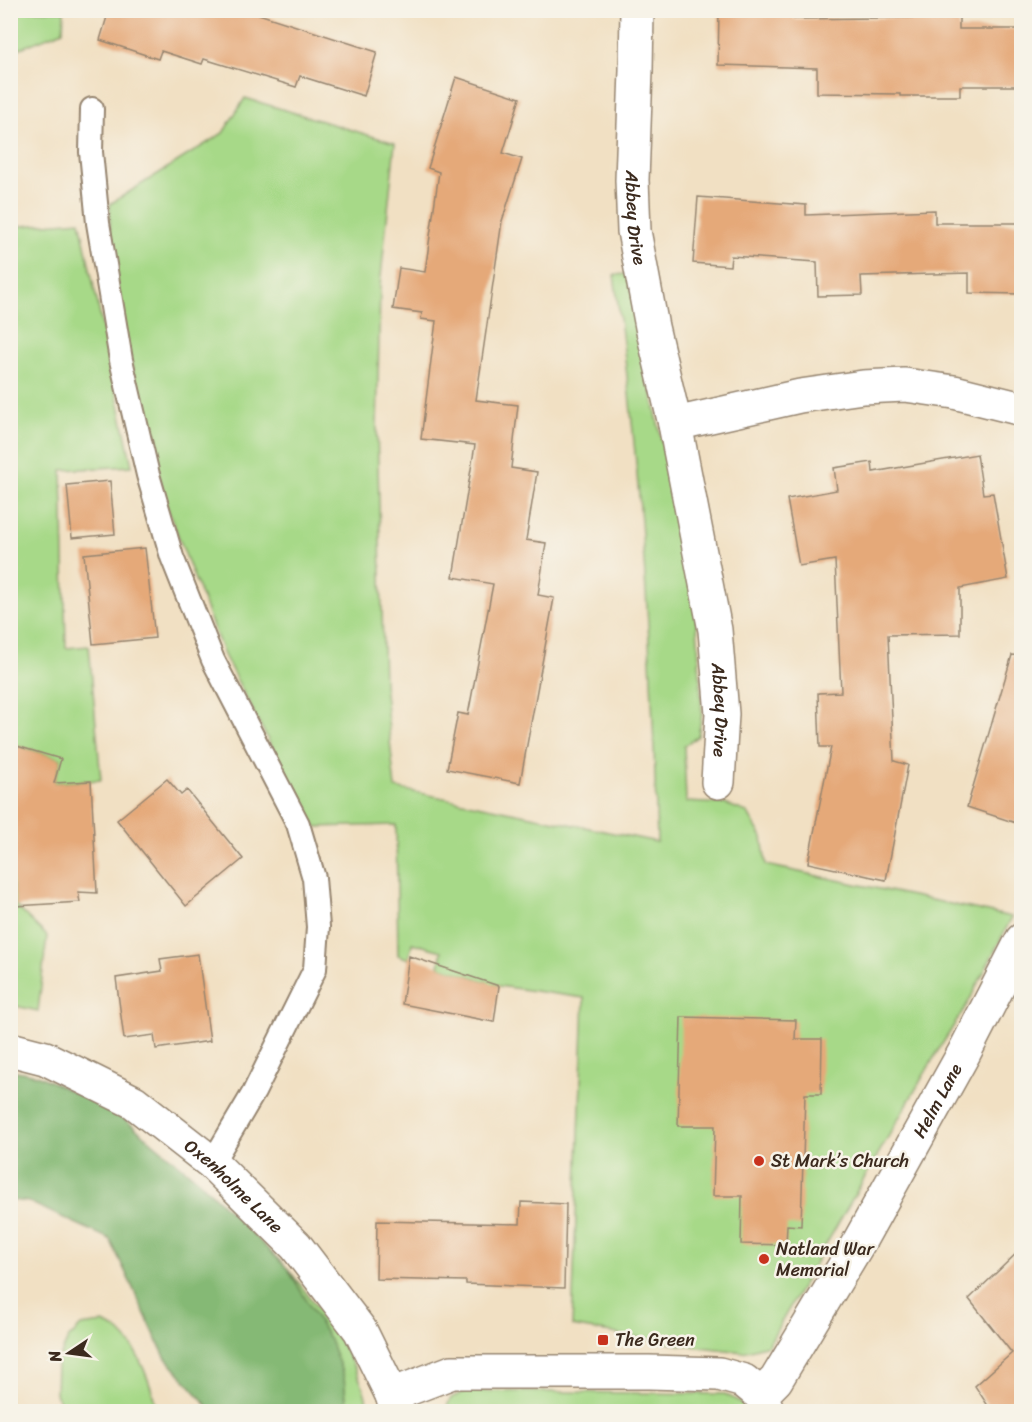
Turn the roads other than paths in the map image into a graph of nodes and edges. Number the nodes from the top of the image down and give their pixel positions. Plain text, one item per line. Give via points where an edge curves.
1 (637, 10) edge
2 (92, 109) dead end
3 (1022, 409) edge
4 (675, 424) junction
5 (718, 782) dead end
6 (1022, 940) edge
7 (10, 1049) edge
8 (212, 1163) junction
9 (394, 1403) edge
10 (764, 1403) edge

1 - 4 street, Abbey Drive via 634,231
2 - 8 lane via 98,223 121,360 148,475 172,557 213,660 298,824 314,878 318,927 315,969 254,1092
3 - 4 street via 905,385 800,396
4 - 5 street, Abbey Drive via 715,630 722,714
6 - 10 street, Helm Lane via 859,1242
7 - 8 street, Oxenholme Lane via 45,1058 134,1102
8 - 9 street, Oxenholme Lane via 296,1246 360,1330
9 - 10 street, Oxenholme Lane via 452,1372 649,1372 719,1374 744,1381

